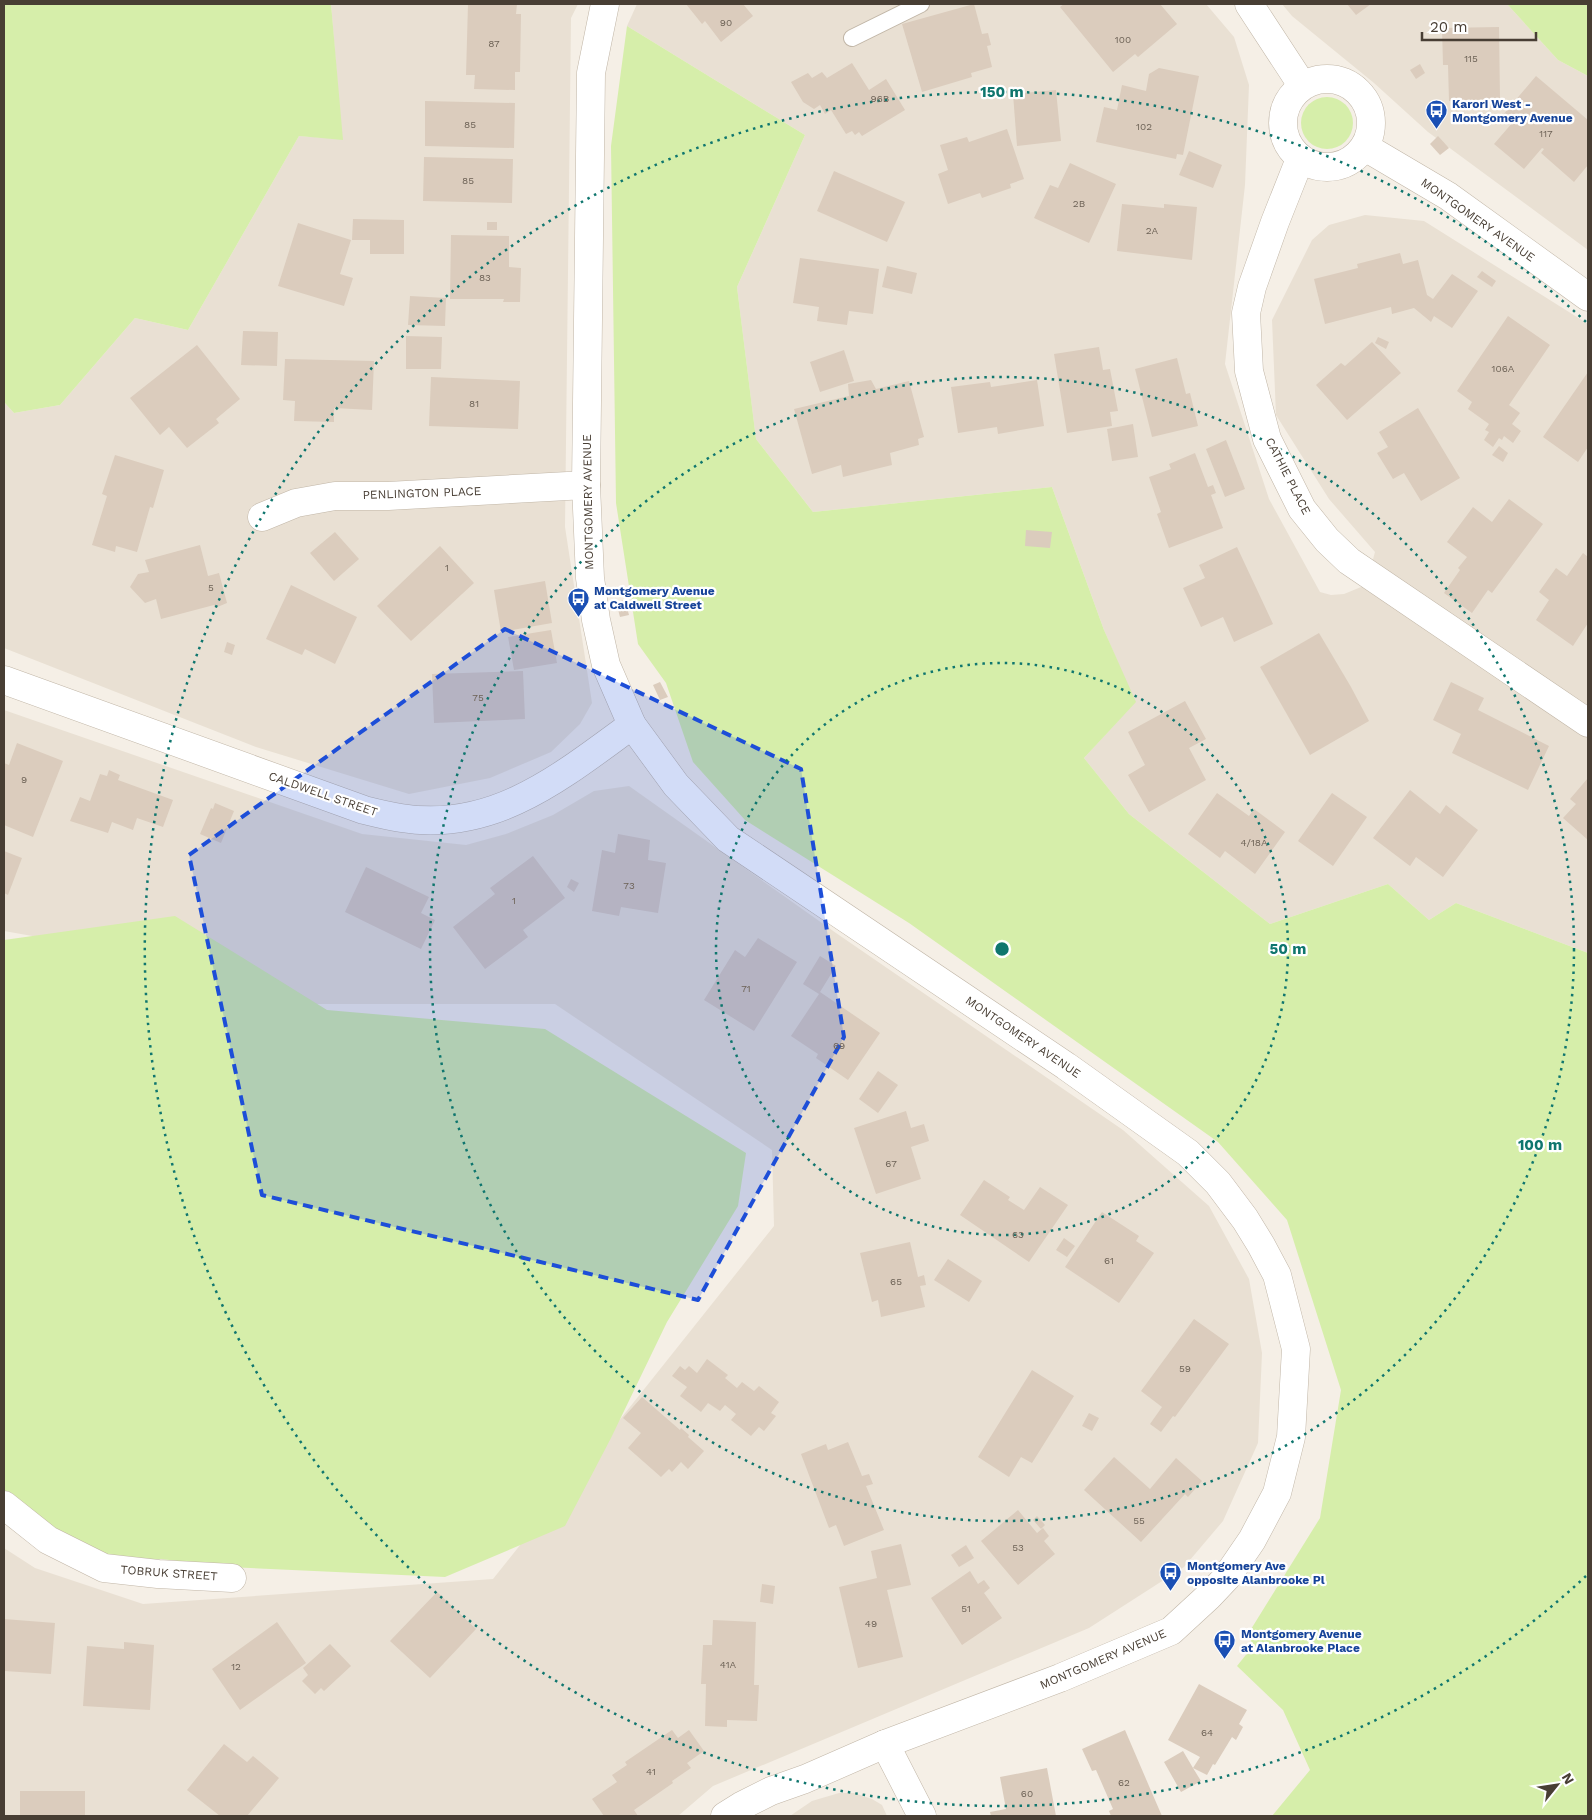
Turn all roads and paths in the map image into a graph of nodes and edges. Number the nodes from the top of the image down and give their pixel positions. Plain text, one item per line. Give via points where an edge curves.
1 (605, 4) edge
2 (921, 4) edge
3 (1249, 4) edge
4 (852, 38) dead end
5 (1302, 85) junction
6 (1365, 147) junction
7 (1300, 158) junction
8 (1588, 297) edge
9 (586, 485) junction
10 (262, 517) dead end
11 (4, 680) edge
12 (1588, 723) edge
13 (632, 725) junction
14 (4, 1505) edge
15 (232, 1578) dead end
16 (885, 1744) junction
17 (725, 1816) edge
18 (922, 1816) edge

1 - 9 street, MONTGOMERY AVENUE via 591,73
2 - 4 lane
3 - 5 street
5 - 6 street via 1330,78 1358,90 1372,117
5 - 7 street via 1287,104 1283,115 1286,139
6 - 7 street via 1357,156 1335,167 1322,168
6 - 8 street, MONTGOMERY AVENUE via 1448,196
7 - 12 street, CATHIE PLACE via 1258,268 1246,313 1249,372 1267,439 1302,509 1326,540 1349,560
9 - 10 street, PENLINGTON PLACE via 335,496 296,503
9 - 13 street, MONTGOMERY AVENUE via 590,578 596,620 606,665
11 - 13 street, CALDWELL STREET via 364,810 402,818 441,820 488,813 519,801 564,774
13 - 16 street, MONTGOMERY AVENUE via 676,785 728,840 1066,1066 1188,1153 1218,1183 1261,1245 1277,1275 1296,1349 1291,1437 1277,1493 1252,1540 1226,1578 1209,1596 1171,1631 1060,1678
14 - 15 street, TOBRUK STREET via 48,1540 104,1568
16 - 17 street, MONTGOMERY AVENUE via 771,1791
16 - 18 street

